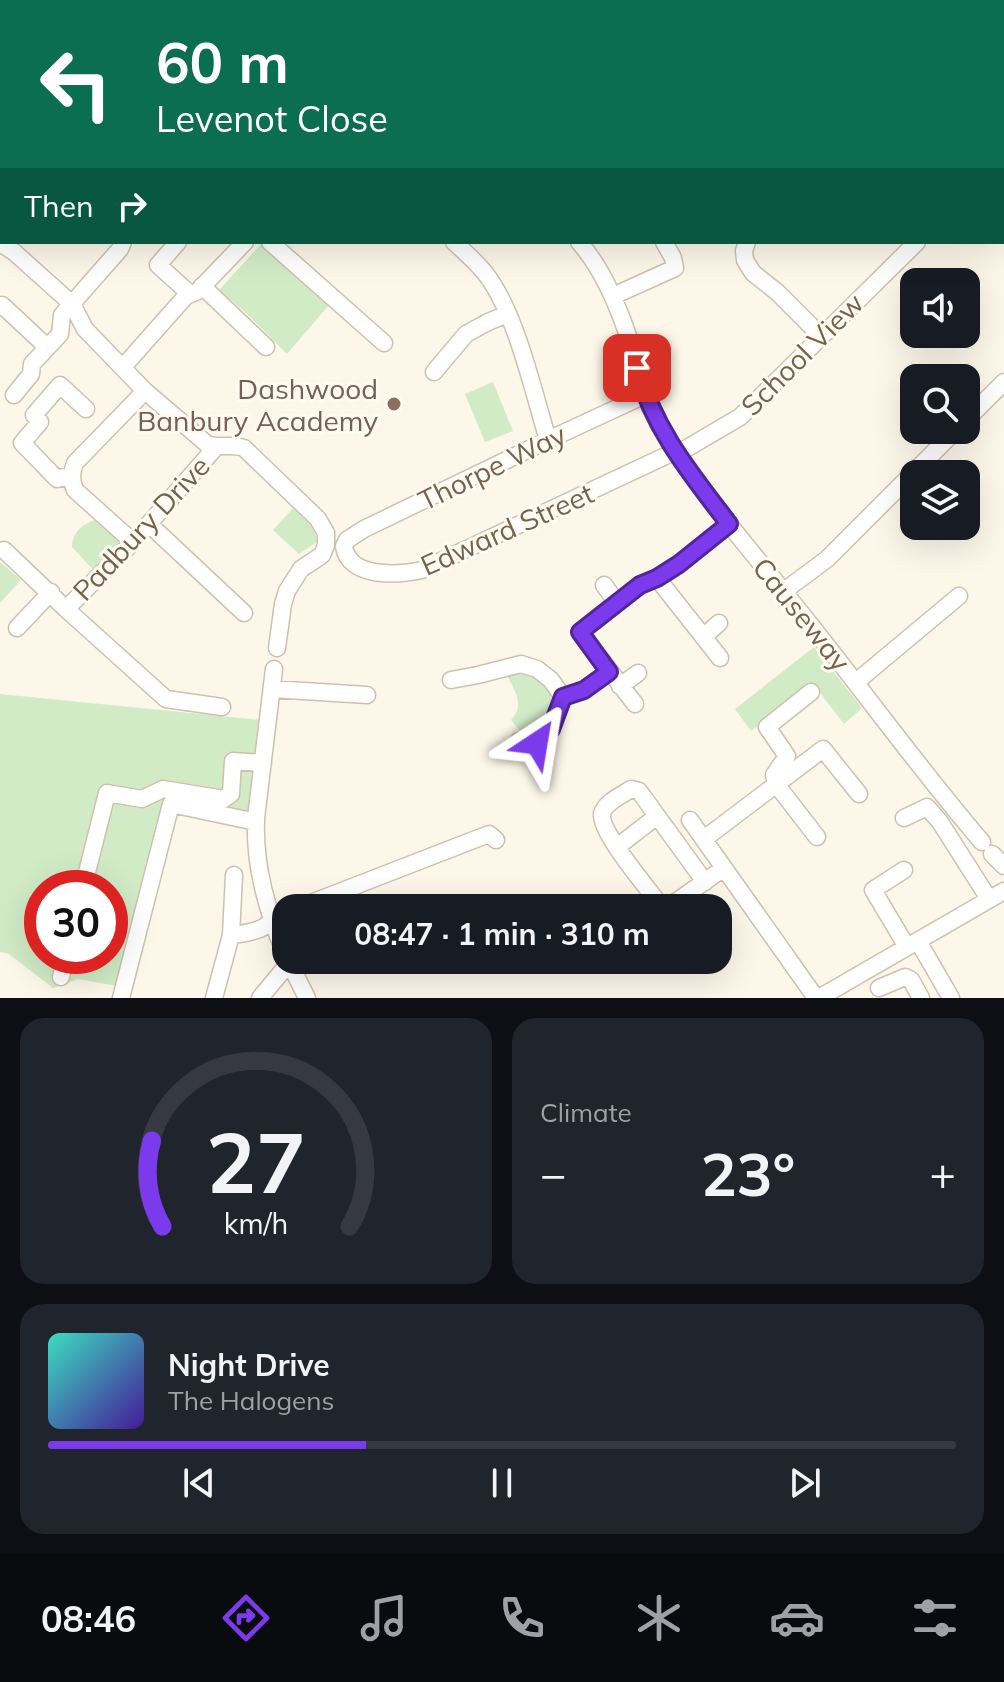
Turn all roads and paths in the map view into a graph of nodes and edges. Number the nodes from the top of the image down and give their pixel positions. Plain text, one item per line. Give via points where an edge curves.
1 (5, 244) edge
2 (122, 244) edge
3 (176, 244) edge
4 (243, 244) edge
5 (272, 244) edge
6 (456, 244) edge
7 (580, 244) edge
8 (665, 244) edge
9 (746, 244) edge
10 (915, 244) edge
11 (196, 290) junction
12 (613, 296) junction
13 (72, 304) junction
14 (0, 307) edge
15 (508, 314) junction
16 (821, 336) junction
17 (384, 343) dead end
18 (47, 347) junction
19 (266, 347) dead end
20 (123, 367) junction
21 (434, 372) dead end
22 (1004, 382) edge
23 (145, 391) junction
24 (14, 395) dead end
25 (645, 395) junction
26 (980, 406) edge
27 (86, 409) dead end
28 (548, 440) junction
29 (942, 444) edge
30 (215, 448) junction
31 (676, 452) junction
32 (72, 475) junction
33 (149, 524) junction
34 (729, 524) junction
35 (133, 542) junction
36 (344, 546) joint
37 (4, 550) dead end
38 (657, 578) junction
39 (604, 585) dead end
40 (784, 591) junction
41 (51, 592) junction
42 (959, 596) dead end
43 (617, 603) junction
44 (66, 609) junction
45 (244, 613) dead end
46 (719, 623) dead end
47 (17, 628) dead end
48 (703, 637) junction
49 (277, 648) dead end
50 (720, 658) dead end
51 (274, 669) dead end
52 (609, 672) junction
53 (638, 673) dead end
54 (451, 680) dead end
55 (856, 682) junction
56 (620, 686) junction
57 (272, 689) junction
58 (811, 692) dead end
59 (367, 695) dead end
60 (563, 697) junction
61 (635, 704) dead end
62 (222, 707) dead end
63 (519, 741) dead end
64 (263, 763) junction
65 (776, 784) junction
66 (859, 794) dead end
67 (657, 816) junction
68 (904, 818) dead end
69 (690, 820) dead end
70 (256, 822) junction
71 (817, 837) dead end
72 (704, 839) junction
73 (496, 840) dead end
74 (617, 847) junction
75 (993, 854) edge
76 (724, 868) junction
77 (88, 870) edge
78 (904, 870) dead end
79 (234, 875) dead end
80 (705, 882) junction
81 (334, 894) edge
82 (652, 894) edge
83 (687, 894) edge
84 (997, 895) edge
85 (272, 900) edge
86 (272, 921) edge
87 (231, 935) junction
88 (912, 944) junction
89 (868, 970) junction
90 (62, 974) edge
91 (278, 974) edge
92 (295, 974) edge
93 (61, 977) dead end
94 (873, 993) edge
95 (826, 996) edge
96 (121, 998) edge
97 (214, 998) edge
98 (260, 998) edge
99 (306, 998) edge
100 (921, 998) edge
101 (950, 998) edge

1 - 13 street
2 - 13 street
3 - 11 street via 158,265
4 - 11 street
5 - 17 street
6 - 15 street via 486,274
7 - 12 street, Causeway
8 - 12 street via 675,268
9 - 16 street via 745,260 753,273
10 - 16 street, School View
11 - 19 street
11 - 20 street
12 - 25 street, Causeway
13 - 18 street via 62,315 60,334
13 - 20 street via 85,329
14 - 18 street
15 - 21 street via 466,334
15 - 28 street
16 - 31 street, School View via 740,417
18 - 24 street
20 - 23 street
22 - 26 street
23 - 30 street
23 - 32 street via 75,463
25 - 28 street, Thorpe Way
25 - 31 street, Causeway
27 - 32 street via 60,385 34,415 40,422 22,443 57,479
28 - 36 street, Thorpe Way via 364,529
29 - 40 street via 827,559
30 - 33 street, Padbury Drive
30 - 49 street via 244,448 305,505 326,533 322,555 301,569 287,591
31 - 34 street, Causeway
31 - 36 street, Edward Street via 422,570 394,575 369,570 351,562
32 - 35 street via 75,490
33 - 35 street, Padbury Drive
33 - 45 street
34 - 38 street
34 - 40 street, Causeway
35 - 44 street, Padbury Drive
37 - 41 street
38 - 43 street
38 - 48 street
39 - 43 street
40 - 55 street, Causeway
41 - 44 street
41 - 47 street
42 - 55 street
43 - 52 street via 580,632
44 - 62 street, Padbury Drive via 166,699
46 - 48 street
48 - 50 street
51 - 57 street
52 - 56 street
52 - 60 street
53 - 56 street
54 - 60 street via 521,664 551,680
55 - 75 street, Causeway
56 - 61 street
57 - 59 street
57 - 64 street
58 - 65 street via 767,727 787,756 774,775
60 - 63 street via 551,729 537,743
64 - 70 street
64 - 77 street via 233,761 231,794 224,799 163,789 142,799 107,793
65 - 66 street via 823,749
65 - 71 street
65 - 72 street
67 - 74 street
67 - 74 street via 635,789 612,802 602,814
67 - 80 street
68 - 84 street via 927,807
69 - 72 street
70 - 85 street via 257,865
70 - 96 street via 171,804
72 - 76 street
73 - 81 street via 489,834
74 - 82 street
76 - 80 street
76 - 95 street
78 - 88 street via 873,890
79 - 87 street
80 - 83 street
84 - 88 street
86 - 87 street
87 - 97 street
88 - 89 street
88 - 101 street
89 - 94 street
89 - 95 street
90 - 93 street
91 - 98 street
92 - 99 street
94 - 100 street via 905,977

